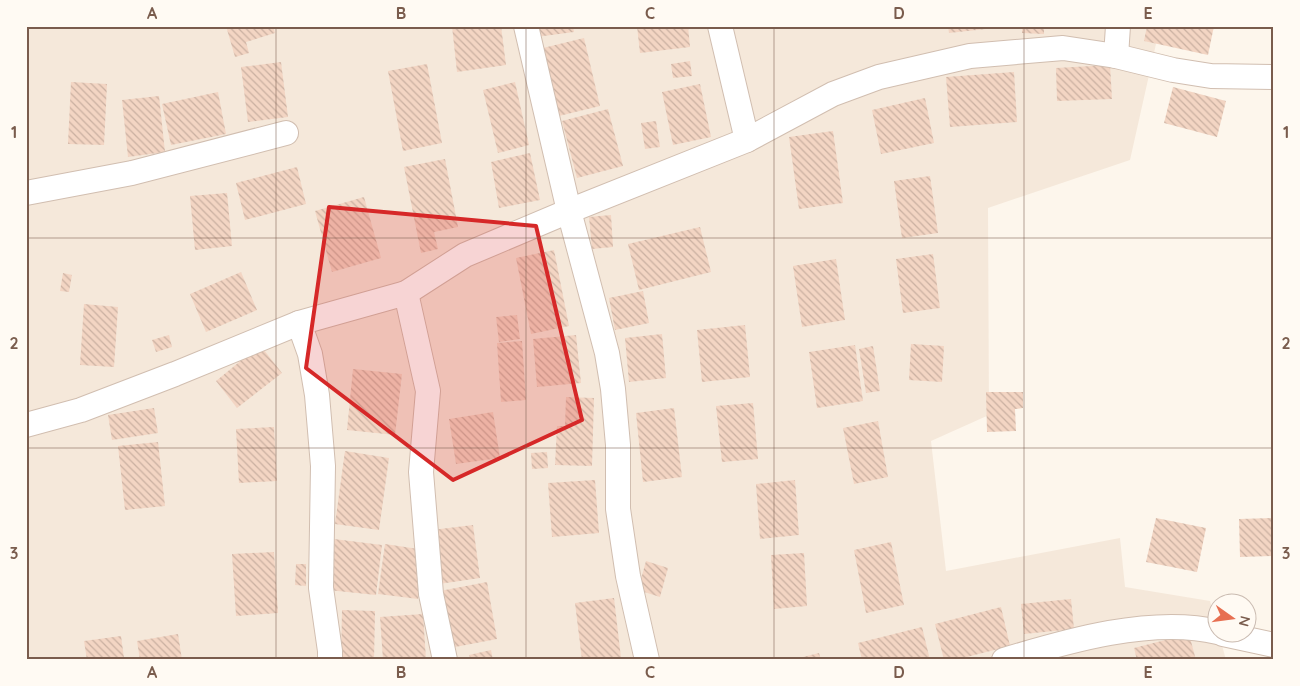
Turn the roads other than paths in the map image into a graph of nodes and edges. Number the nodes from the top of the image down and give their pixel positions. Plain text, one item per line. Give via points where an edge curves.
1 (526, 26) edge
2 (720, 26) edge
3 (1118, 26) edge
4 (1116, 56) junction
5 (1274, 77) edge
6 (286, 133) dead end
7 (747, 140) junction
8 (26, 193) edge
9 (568, 211) junction
10 (406, 293) junction
11 (299, 323) junction
12 (26, 425) edge
13 (1208, 631) edge
14 (1258, 642) edge
15 (1274, 645) edge
16 (330, 660) edge
17 (445, 660) edge
18 (647, 660) edge
19 (1004, 660) edge

1 - 9 street
2 - 7 street
3 - 4 street
4 - 5 street via 1211,76
4 - 7 street via 1063,48 970,56 927,65 878,77 833,94
6 - 8 street via 132,173
7 - 9 street
9 - 10 street via 465,255
9 - 18 street via 607,353 618,444 620,518 628,576
10 - 11 street
10 - 17 street via 428,391 421,472 431,594
11 - 12 street via 81,410
11 - 16 street via 310,354 317,395 323,466 321,588
13 - 19 street via 1145,627 1056,644
14 - 15 street

